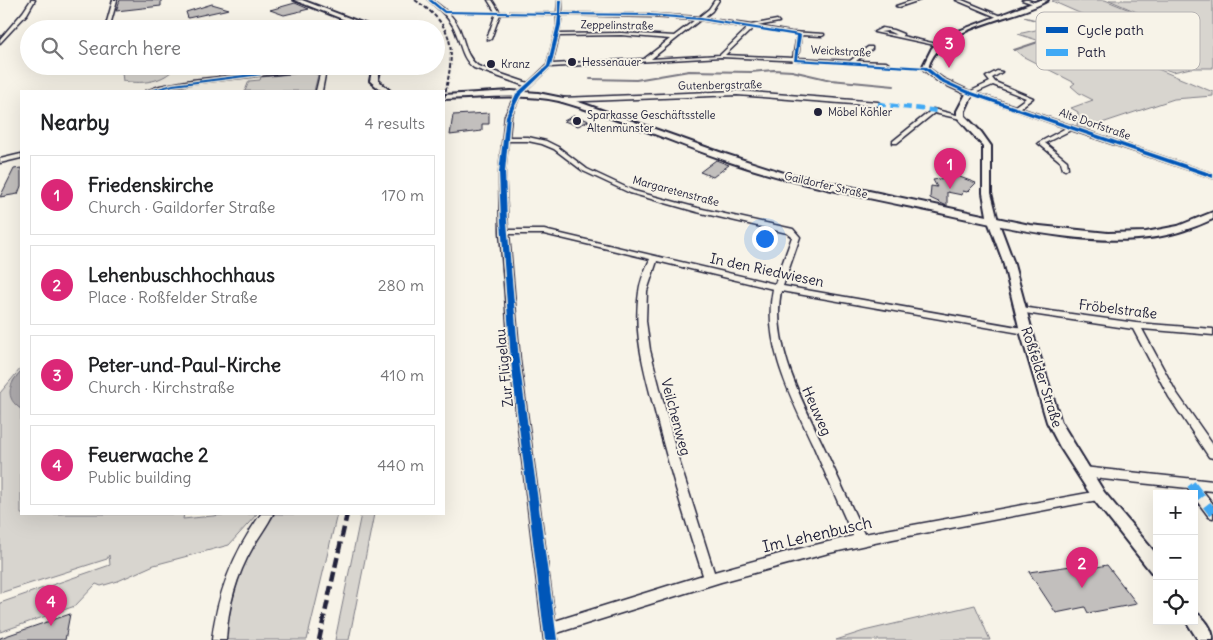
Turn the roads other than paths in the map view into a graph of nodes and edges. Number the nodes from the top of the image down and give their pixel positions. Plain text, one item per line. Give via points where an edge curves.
1 (33, 0) edge
2 (115, 0) edge
3 (297, 0) edge
4 (430, 0) edge
5 (490, 0) edge
6 (560, 0) edge
7 (717, 0) edge
8 (918, 0) edge
9 (958, 0) edge
10 (1024, 0) edge
11 (1046, 0) edge
12 (1037, 4) junction
13 (898, 6) dead end
14 (498, 12) junction
15 (560, 13) junction
16 (1001, 17) junction
17 (701, 19) junction
18 (109, 20) edge
19 (351, 20) edge
20 (777, 21) dead end
21 (753, 26) junction
22 (557, 35) junction
23 (799, 35) junction
24 (822, 35) dead end
25 (901, 35) dead end
26 (488, 38) dead end
27 (676, 38) junction
28 (0, 42) edge
29 (939, 45) junction
30 (870, 48) dead end
31 (721, 56) junction
32 (646, 60) junction
33 (795, 60) junction
34 (852, 62) junction
35 (886, 64) dead end
36 (549, 66) junction
37 (999, 72) dead end
38 (250, 75) edge
39 (322, 75) edge
40 (374, 75) edge
41 (993, 84) junction
42 (528, 85) junction
43 (153, 90) edge
44 (319, 90) edge
45 (385, 90) edge
46 (970, 93) junction
47 (518, 94) junction
48 (445, 97) edge
49 (562, 100) junction
50 (878, 104) dead end
51 (1016, 108) junction
52 (961, 117) junction
53 (1070, 128) junction
54 (505, 139) junction
55 (895, 142) dead end
56 (20, 156) edge
57 (0, 162) edge
58 (1065, 168) dead end
59 (1213, 176) edge
60 (1213, 215) edge
61 (993, 221) junction
62 (504, 232) junction
63 (654, 259) junction
64 (778, 287) junction
65 (1021, 310) junction
66 (1136, 326) junction
67 (1026, 331) junction
68 (1213, 332) edge
69 (1213, 454) edge
70 (1083, 472) junction
71 (1191, 484) junction
72 (1213, 486) edge
73 (1099, 496) junction
74 (1213, 513) edge
75 (266, 515) edge
76 (861, 540) junction
77 (1153, 562) edge
78 (710, 579) junction
79 (1198, 625) edge
80 (550, 635) edge
81 (218, 640) edge
82 (1208, 640) edge

1 - 28 street
2 - 18 street
3 - 19 main road
4 - 42 street via 457,28 470,64
5 - 14 street
6 - 15 street
7 - 17 street
8 - 13 street
9 - 16 street
10 - 12 street
11 - 12 street
12 - 16 street
14 - 15 street
14 - 26 street
15 - 17 street
15 - 22 street
16 - 29 street via 967,28
17 - 21 street
17 - 27 street
20 - 21 street
21 - 23 street
21 - 31 street
22 - 27 street, Zeppelinstraße via 621,34
22 - 36 street
23 - 24 street
23 - 33 street
25 - 29 street
27 - 32 street
29 - 46 street via 925,68 948,85
30 - 34 street, Weickstraße
31 - 32 street, Weickstraße
31 - 33 street, Weickstraße
32 - 36 street, Weickstraße
33 - 34 street, Weickstraße
34 - 35 street, Weickstraße
36 - 42 street
37 - 41 street via 990,76
38 - 43 street
39 - 44 street
40 - 45 main road via 374,81
41 - 46 street
41 - 51 street via 1030,98
42 - 47 street
46 - 51 street, Alte Dorfstraße
46 - 52 street
47 - 48 main road, Gaildorfer Straße
47 - 49 main road, Gaildorfer Straße
47 - 54 street, Zur Flügelau via 508,116
49 - 50 street, Gutenbergstraße via 737,93
49 - 61 main road, Gaildorfer Straße via 779,174
51 - 53 street, Alte Dorfstraße
52 - 55 street via 933,111
52 - 61 street, Roßfelder Straße via 987,146 988,193
53 - 58 street via 1041,143 1064,160
53 - 59 street, Alte Dorfstraße
54 - 62 street, Zur Flügelau via 502,172
54 - 64 street, Margaretenstraße via 550,144 584,170 632,192 793,233 796,237
56 - 57 street
60 - 61 main road, Gaildorfer Straße via 1181,228 1116,236 1053,231
61 - 65 street, Roßfelder Straße
62 - 63 street, In den Riedwiesen via 544,232
62 - 80 street, Zur Flügelau via 515,361
63 - 64 street, In den Riedwiesen
63 - 78 street, Veilchenweg via 643,291 646,354 668,442
64 - 67 street, In den Riedwiesen
64 - 76 street, Heuweg via 776,326 783,364
65 - 66 street, Fröbelstraße
65 - 67 street, Roßfelder Straße
66 - 68 street, Fröbelstraße
66 - 69 street via 1172,394
67 - 70 street, Roßfelder Straße via 1054,422
70 - 71 street
70 - 73 street, Roßfelder Straße
71 - 72 street
71 - 74 street
73 - 76 street, Im Lehenbusch
73 - 77 street, Roßfelder Straße
75 - 81 street via 242,552 231,577
76 - 78 street, Im Lehenbusch
78 - 80 street, Im Lehenbusch
79 - 82 street

